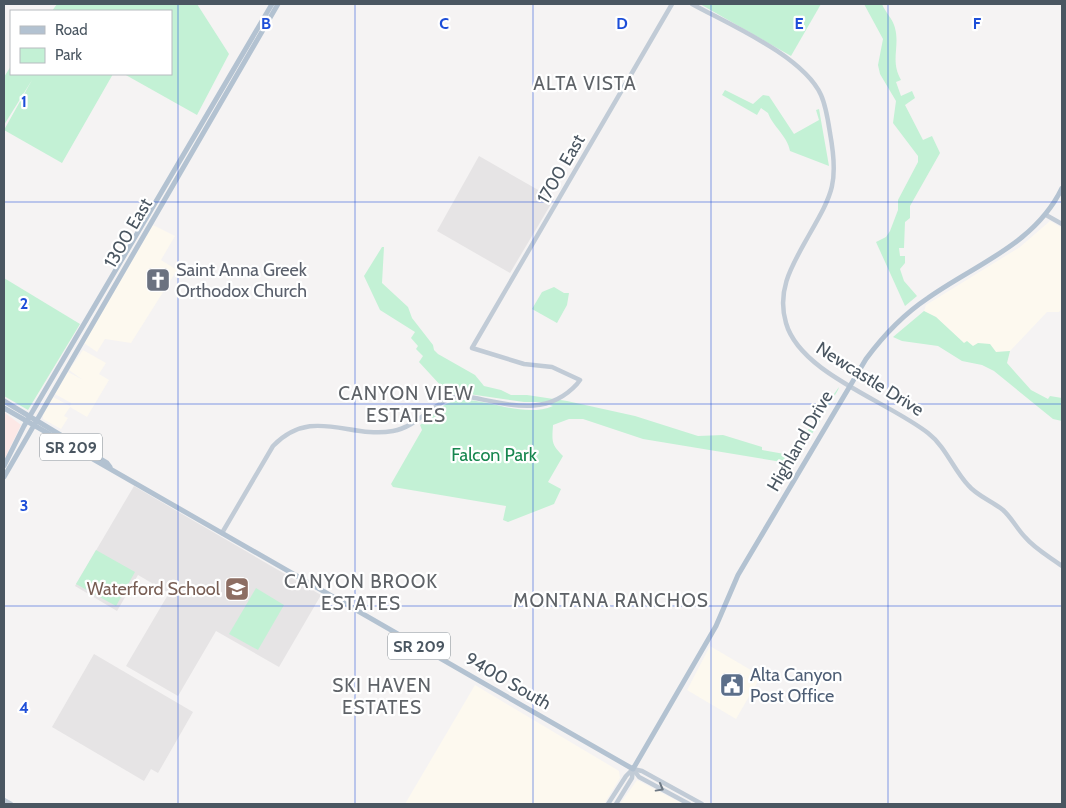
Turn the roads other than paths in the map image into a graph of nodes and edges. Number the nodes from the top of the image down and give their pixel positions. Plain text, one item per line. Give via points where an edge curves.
1 (272, 4) edge
2 (278, 4) edge
3 (672, 4) edge
4 (692, 4) edge
5 (1062, 188) edge
6 (1046, 214) junction
7 (1062, 224) edge
8 (849, 385) junction
9 (4, 400) edge
10 (4, 408) edge
11 (33, 418) junction
12 (30, 423) junction
13 (4, 466) edge
14 (110, 467) junction
15 (4, 477) edge
16 (222, 533) junction
17 (1062, 566) edge
18 (633, 770) junction
19 (4, 800) edge
20 (11, 804) edge
21 (608, 804) edge
22 (616, 804) edge
23 (689, 804) edge
24 (702, 804) edge

1 - 11 main road, 1300 East
2 - 11 main road, 1300 East
3 - 16 street, 1700 East via 472,348 524,364 552,367 580,380 562,397 541,406 456,396 442,402 417,422 394,431 371,432 325,425 299,429 283,437 269,452
4 - 8 street, Newcastle Drive via 795,62 821,95 836,170 830,199 787,278 783,309 788,328 800,349 817,365
5 - 6 main road, Highland Drive
6 - 7 street
6 - 8 main road, Highland Drive via 1015,244 912,310 874,348
8 - 17 street, Newcastle Drive via 930,434 950,456 968,485 1004,511 1029,541
8 - 18 main road, Highland Drive via 738,575 713,631
9 - 11 main road, 9400 South / SR 209
10 - 12 main road, 9400 South / SR 209
11 - 12 main road, 1300 East
11 - 14 main road, 9400 South / SR 209
12 - 13 main road, 1300 East
12 - 14 main road, 9400 South / SR 209
12 - 15 main road, 1300 East
14 - 16 main road, 9400 South / SR 209
16 - 18 main road, 9400 South / SR 209
18 - 21 street, Highland Drive
18 - 22 street, Highland Drive via 632,778
18 -> 23 street, 9400 South / SR 209 via 639,777
18 - 24 street, 9400 South / SR 209 via 642,771
19 - 20 street

